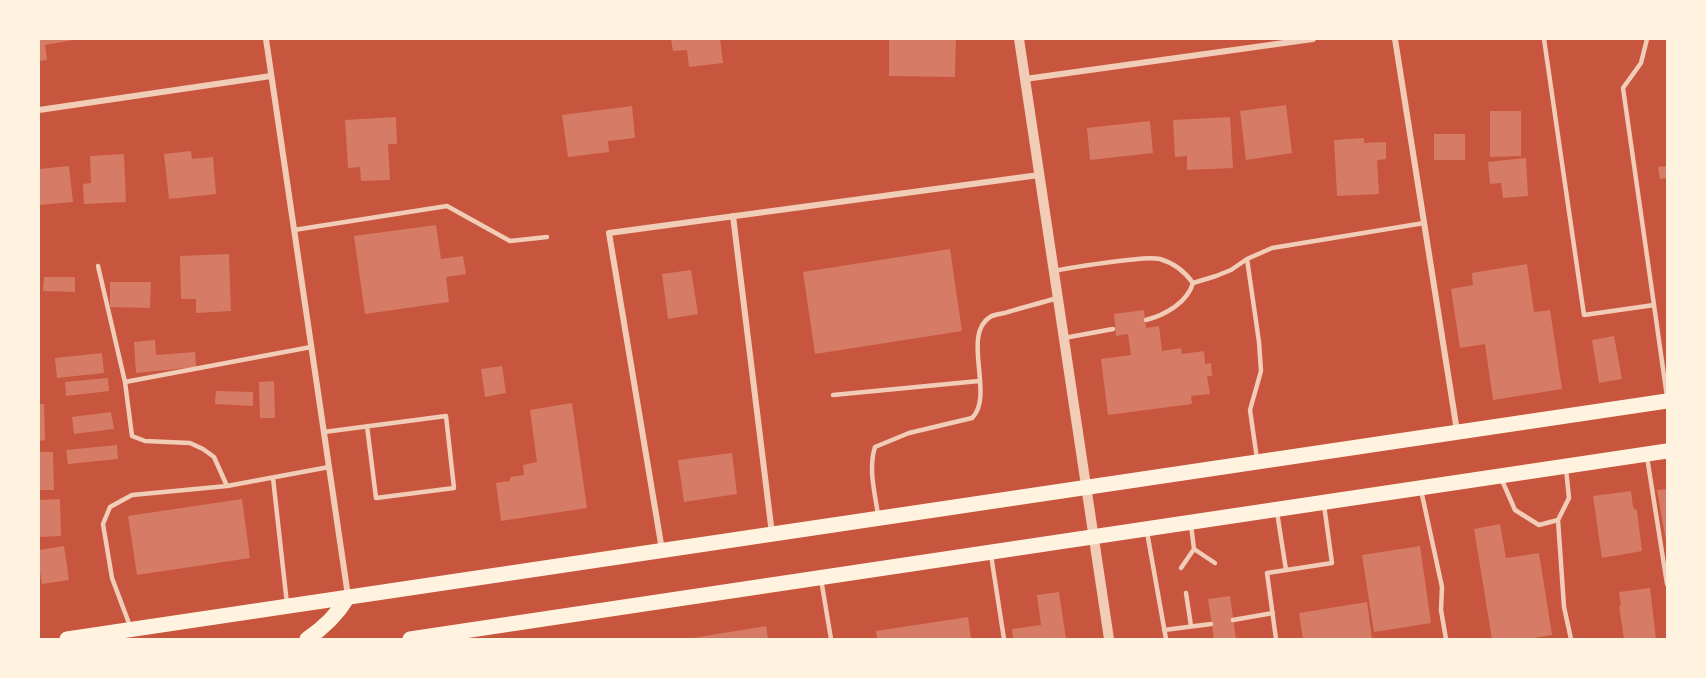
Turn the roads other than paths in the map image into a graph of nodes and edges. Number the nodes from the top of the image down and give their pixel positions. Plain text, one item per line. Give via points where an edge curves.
1 (266, 39) edge
2 (1019, 39) edge
3 (1313, 39) edge
4 (1395, 39) edge
5 (1544, 39) edge
6 (1647, 39) edge
7 (271, 76) junction
8 (1025, 80) junction
9 (39, 110) edge
10 (1039, 175) junction
11 (733, 216) junction
12 (1424, 223) junction
13 (294, 230) junction
14 (547, 237) dead end
15 (1247, 259) junction
16 (98, 266) dead end
17 (1054, 271) junction
18 (1193, 284) junction
19 (1057, 298) junction
20 (1654, 305) junction
21 (1146, 320) dead end
22 (1113, 329) dead end
23 (1064, 338) junction
24 (311, 346) junction
25 (980, 381) junction
26 (125, 382) junction
27 (833, 395) dead end
28 (1667, 399) edge
29 (368, 426) junction
30 (324, 432) junction
31 (1457, 432) junction
32 (1667, 451) edge
33 (1646, 454) junction
34 (1257, 462) junction
35 (1566, 466) junction
36 (329, 467) junction
37 (1500, 476) junction
38 (273, 478) junction
39 (227, 486) junction
40 (1085, 488) junction
41 (1420, 488) junction
42 (1324, 502) junction
43 (1276, 509) junction
44 (879, 518) junction
45 (1558, 520) junction
46 (1191, 523) junction
47 (1147, 529) junction
48 (772, 534) junction
49 (1093, 537) junction
50 (1194, 549) junction
51 (662, 550) junction
52 (991, 552) junction
53 (1215, 563) dead end
54 (1182, 568) dead end
55 (1286, 570) junction
56 (821, 578) junction
57 (1667, 584) edge
58 (1186, 593) dead end
59 (348, 597) junction
60 (288, 606) junction
61 (1273, 613) junction
62 (1233, 620) dead end
63 (1211, 624) dead end
64 (1191, 626) junction
65 (131, 628) junction
66 (1164, 630) junction
67 (486, 633) edge
68 (67, 639) edge
69 (308, 639) edge
70 (410, 639) edge
71 (831, 639) edge
72 (1004, 639) edge
73 (1109, 639) edge
74 (1166, 639) edge
75 (1276, 639) edge
76 (1446, 639) edge
77 (1570, 639) edge

1 - 7 street
2 - 8 street
3 - 8 street
4 - 12 street
5 - 20 lane via 1584,315
6 - 20 lane via 1641,63 1623,88
7 - 9 street
7 - 13 street
8 - 10 street
10 - 11 street
10 - 17 street
11 - 48 street
11 - 51 street via 609,233
12 - 15 lane via 1272,248
12 - 31 street
13 - 14 lane via 447,207 510,241
13 - 24 street
15 - 18 lane via 1231,270
15 - 34 lane via 1261,372 1250,410
16 - 26 lane
17 - 18 lane via 1157,258 1180,269
17 - 19 street
18 - 21 lane via 1183,300
19 - 23 street
19 - 25 lane via 990,317 980,329
20 - 28 lane
22 - 23 lane
23 - 40 street
24 - 26 lane
24 - 30 street
25 - 27 lane
25 - 44 lane via 978,413 972,418 909,433 875,447 872,473
26 - 39 lane via 132,436 145,441 190,443 203,449 214,457
28 - 31 main road
29 - 29 lane via 446,416 454,488 376,498
29 - 30 lane
30 - 36 street
31 - 34 main road
32 - 33 main road
33 - 35 main road
33 - 57 lane
34 - 40 main road
35 - 37 main road
35 - 45 lane via 1569,498
36 - 38 lane
36 - 59 street
37 - 41 main road
37 - 45 lane via 1515,510 1539,525
38 - 39 lane
38 - 60 lane
39 - 65 lane via 132,495 110,507 103,524 112,578
40 - 44 main road
40 - 49 street
41 - 42 main road
41 - 76 lane via 1442,587
42 - 43 main road
42 - 55 lane via 1332,563
43 - 46 main road
43 - 55 lane
44 - 48 main road
45 - 77 lane
46 - 47 main road
46 - 50 lane
47 - 49 main road
47 - 66 lane
48 - 51 main road
49 - 52 main road
49 - 73 street
50 - 53 lane
50 - 54 lane
51 - 59 main road
52 - 56 main road
52 - 72 lane
55 - 61 lane via 1267,573
56 - 67 main road
56 - 71 lane
58 - 64 lane
59 - 60 main road
59 - 69 main road via 340,611
60 - 65 main road
61 - 62 lane
61 - 75 lane
63 - 64 lane
64 - 66 lane
65 - 68 main road
66 - 74 lane
67 - 70 main road

